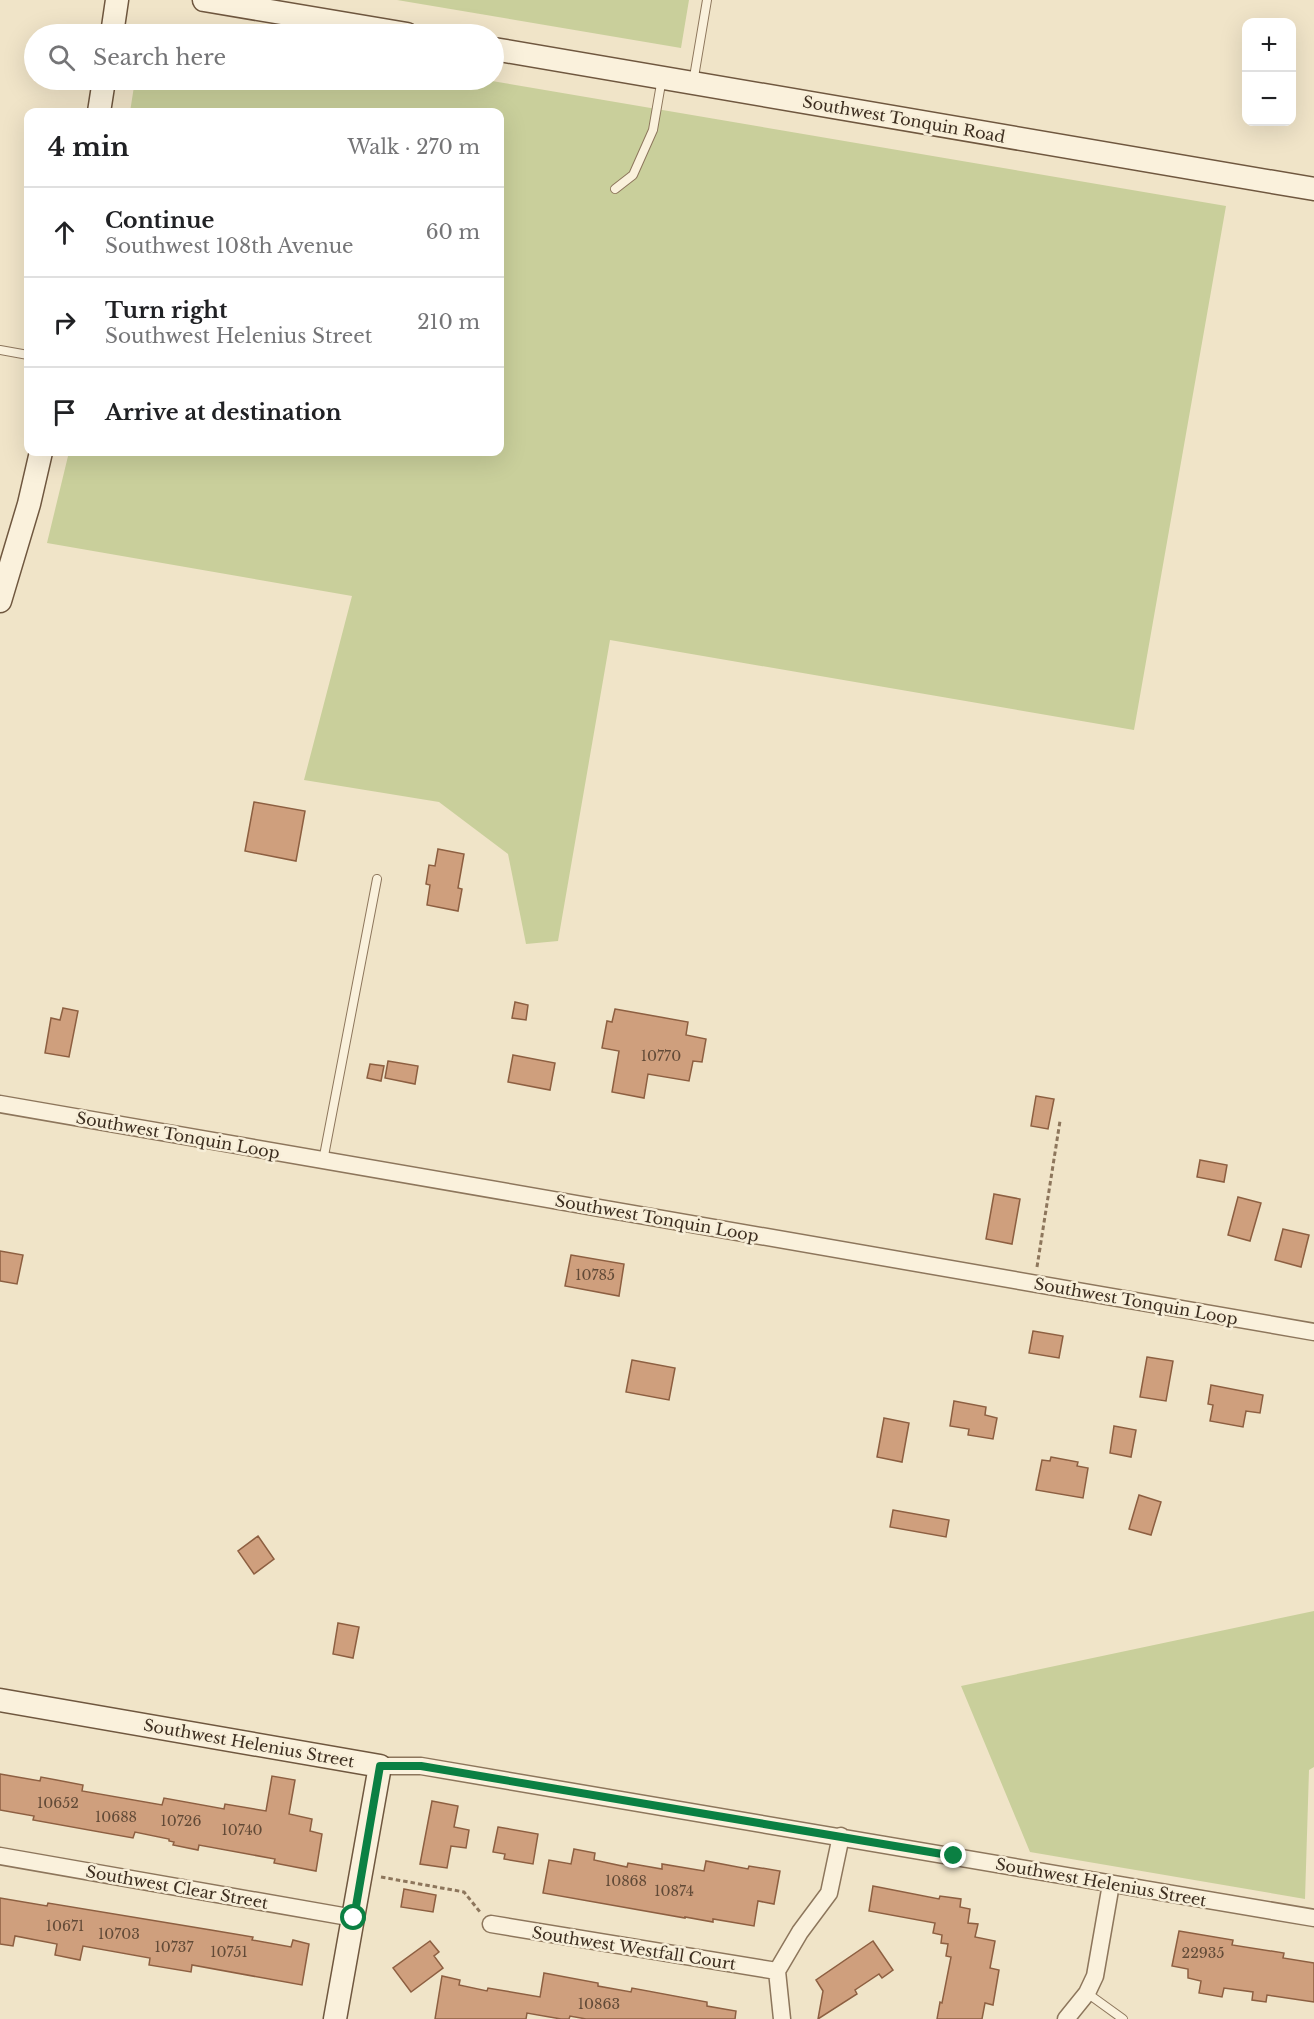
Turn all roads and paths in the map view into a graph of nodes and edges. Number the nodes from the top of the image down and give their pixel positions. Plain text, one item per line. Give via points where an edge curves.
1 (117, 0) edge
2 (204, 0) edge
3 (706, 0) edge
4 (113, 24) edge
5 (347, 24) edge
6 (504, 51) edge
7 (662, 78) junction
8 (693, 83) junction
9 (102, 90) edge
10 (100, 108) edge
11 (615, 189) dead end
12 (1314, 189) edge
13 (0, 350) edge
14 (24, 354) edge
15 (40, 456) edge
16 (0, 601) edge
17 (377, 879) dead end
18 (0, 1104) edge
19 (1060, 1122) dead end
20 (323, 1161) junction
21 (1034, 1284) junction
22 (1314, 1332) edge
23 (0, 1700) edge
24 (380, 1766) junction
25 (841, 1836) junction
26 (0, 1856) edge
27 (362, 1873) junction
28 (1111, 1884) junction
29 (354, 1918) junction
30 (1314, 1918) edge
31 (491, 1924) joint
32 (777, 1971) junction
33 (1087, 1993) junction
34 (335, 2019) edge
35 (782, 2019) edge
36 (1066, 2019) edge
37 (1123, 2019) edge

1 - 4 street
2 - 5 street
3 - 8 lane
6 - 7 street, Southwest Tonquin Road
7 - 8 street, Southwest Tonquin Road
7 - 11 lane via 653,130 633,175
8 - 12 street, Southwest Tonquin Road
9 - 10 street
13 - 14 lane
15 - 16 street
17 - 20 lane
18 - 20 street, Southwest Tonquin Loop
19 - 21 path
20 - 21 street, Southwest Tonquin Loop
21 - 22 street, Southwest Tonquin Loop
23 - 24 street, Southwest Helenius Street
24 - 25 street, Southwest Helenius Street via 421,1766
24 - 27 street
25 - 28 street, Southwest Helenius Street
25 - 32 street via 829,1893
26 - 29 street, Southwest Clear Street
27 - 29 street
27 - 31 path via 464,1892
28 - 30 street, Southwest Helenius Street
28 - 33 street via 1095,1976
29 - 34 street
31 - 32 street, Southwest Westfall Court
32 - 35 street
33 - 36 street
33 - 37 lane

